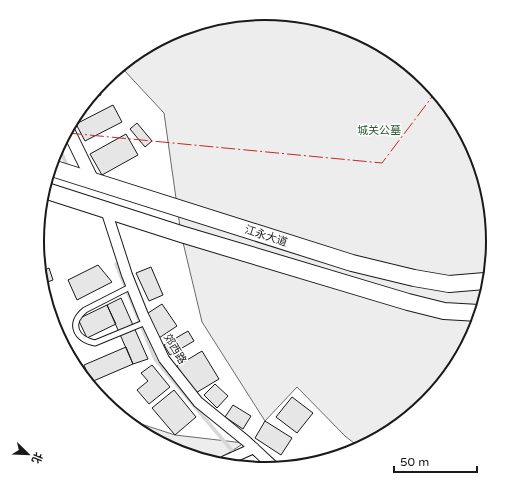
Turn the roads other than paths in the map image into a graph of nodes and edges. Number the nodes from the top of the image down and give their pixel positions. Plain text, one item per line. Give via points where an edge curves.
1 (71, 136) edge
2 (56, 169) edge
3 (93, 181) junction
4 (50, 192) edge
5 (106, 210) junction
6 (482, 281) edge
7 (131, 286) junction
8 (474, 313) edge
9 (146, 322) junction
10 (254, 448) junction
11 (233, 458) edge
12 (269, 462) edge

1 - 3 street
2 - 3 main road, 江永大道
3 - 6 main road, 江永大道 via 352,263 449,284
4 - 5 main road, 江永大道
5 - 7 street, 郊西路
5 - 8 main road, 江永大道 via 408,302 444,311
7 - 9 street, 郊西路
7 - 9 lane via 79,314 76,320 78,336 95,344
9 - 10 street, 郊西路 via 164,358 198,402
10 - 11 street
10 - 12 street, 郊西路

